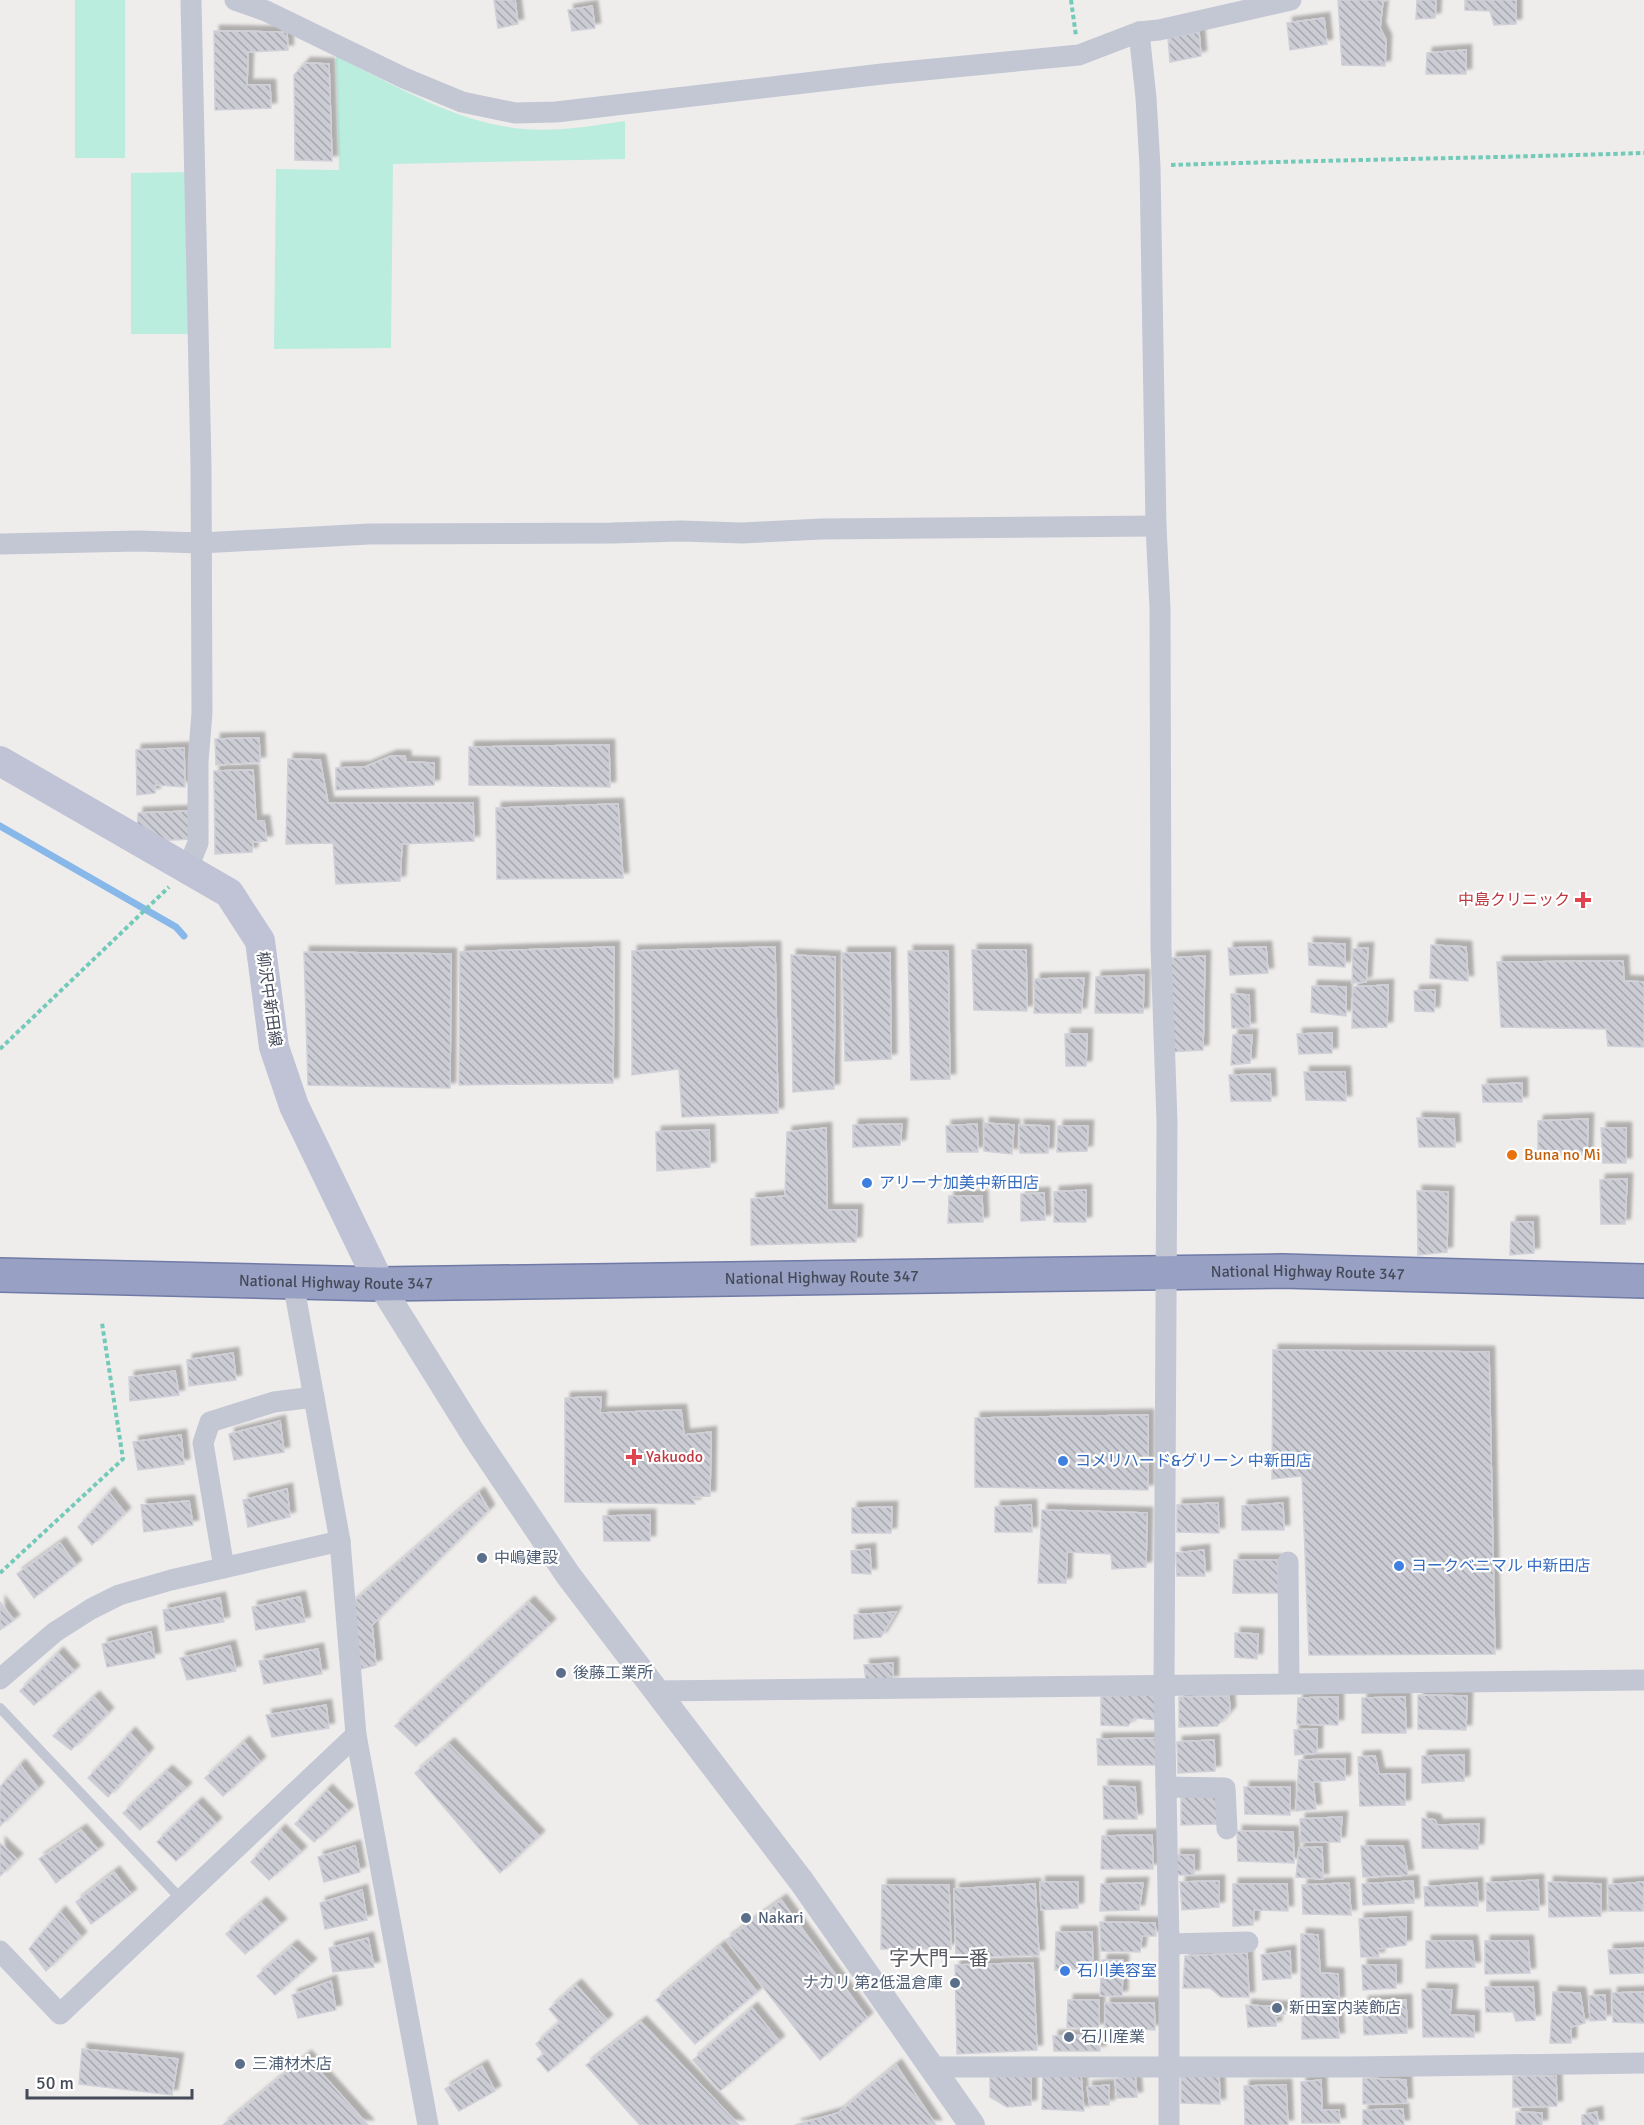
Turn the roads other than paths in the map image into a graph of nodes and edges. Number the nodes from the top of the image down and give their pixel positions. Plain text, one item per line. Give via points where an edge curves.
1 (191, 0) edge
2 (235, 0) edge
3 (1291, 0) edge
4 (1139, 32) junction
5 (1156, 526) junction
6 (201, 543) junction
7 (0, 544) edge
8 (0, 761) edge
9 (187, 870) junction
10 (1166, 1273) junction
11 (0, 1275) edge
12 (1644, 1281) edge
13 (293, 1282) junction
14 (380, 1284) junction
15 (314, 1397) junction
16 (340, 1541) junction
17 (1288, 1562) dead end
18 (224, 1568) junction
19 (0, 1679) edge
20 (1644, 1680) edge
21 (1289, 1682) junction
22 (1164, 1685) junction
23 (656, 1690) junction
24 (0, 1708) edge
25 (356, 1735) junction
26 (1166, 1787) junction
27 (1227, 1828) dead end
28 (182, 1900) junction
29 (1248, 1942) dead end
30 (1169, 1944) junction
31 (0, 1951) edge
32 (1644, 2063) edge
33 (930, 2067) junction
34 (1168, 2068) junction
35 (428, 2125) edge
36 (972, 2125) edge
37 (1169, 2125) edge

1 - 6 street
2 - 4 street via 462,102 515,113 556,112 1079,55
3 - 4 street
4 - 5 street via 1150,166
5 - 6 street via 369,534
5 - 10 street via 1167,1122
6 - 7 street
6 - 9 street via 198,843
8 - 9 main road, 柳沢中新田線
9 - 14 main road, 柳沢中新田線 via 229,893 260,941 274,1047 294,1106
10 - 12 highway, National Highway Route 347 via 1282,1271
10 - 14 highway, National Highway Route 347
10 - 22 street
11 - 13 highway, National Highway Route 347
13 - 14 highway, National Highway Route 347
13 - 15 street
14 - 23 street via 568,1575
15 - 16 street
15 - 18 street via 273,1402 210,1422 202,1443
16 - 18 street
16 - 25 street
17 - 21 street
18 - 19 street via 119,1595 56,1632
20 - 21 street
21 - 22 street
22 - 23 street
22 - 26 street
23 - 33 street via 802,1882
24 - 28 lane
25 - 28 street
25 - 35 street
26 - 27 street via 1225,1788
26 - 30 street
28 - 31 street via 60,2014
29 - 30 street
30 - 34 street
32 - 34 street
33 - 34 street
33 - 36 street
34 - 37 street

